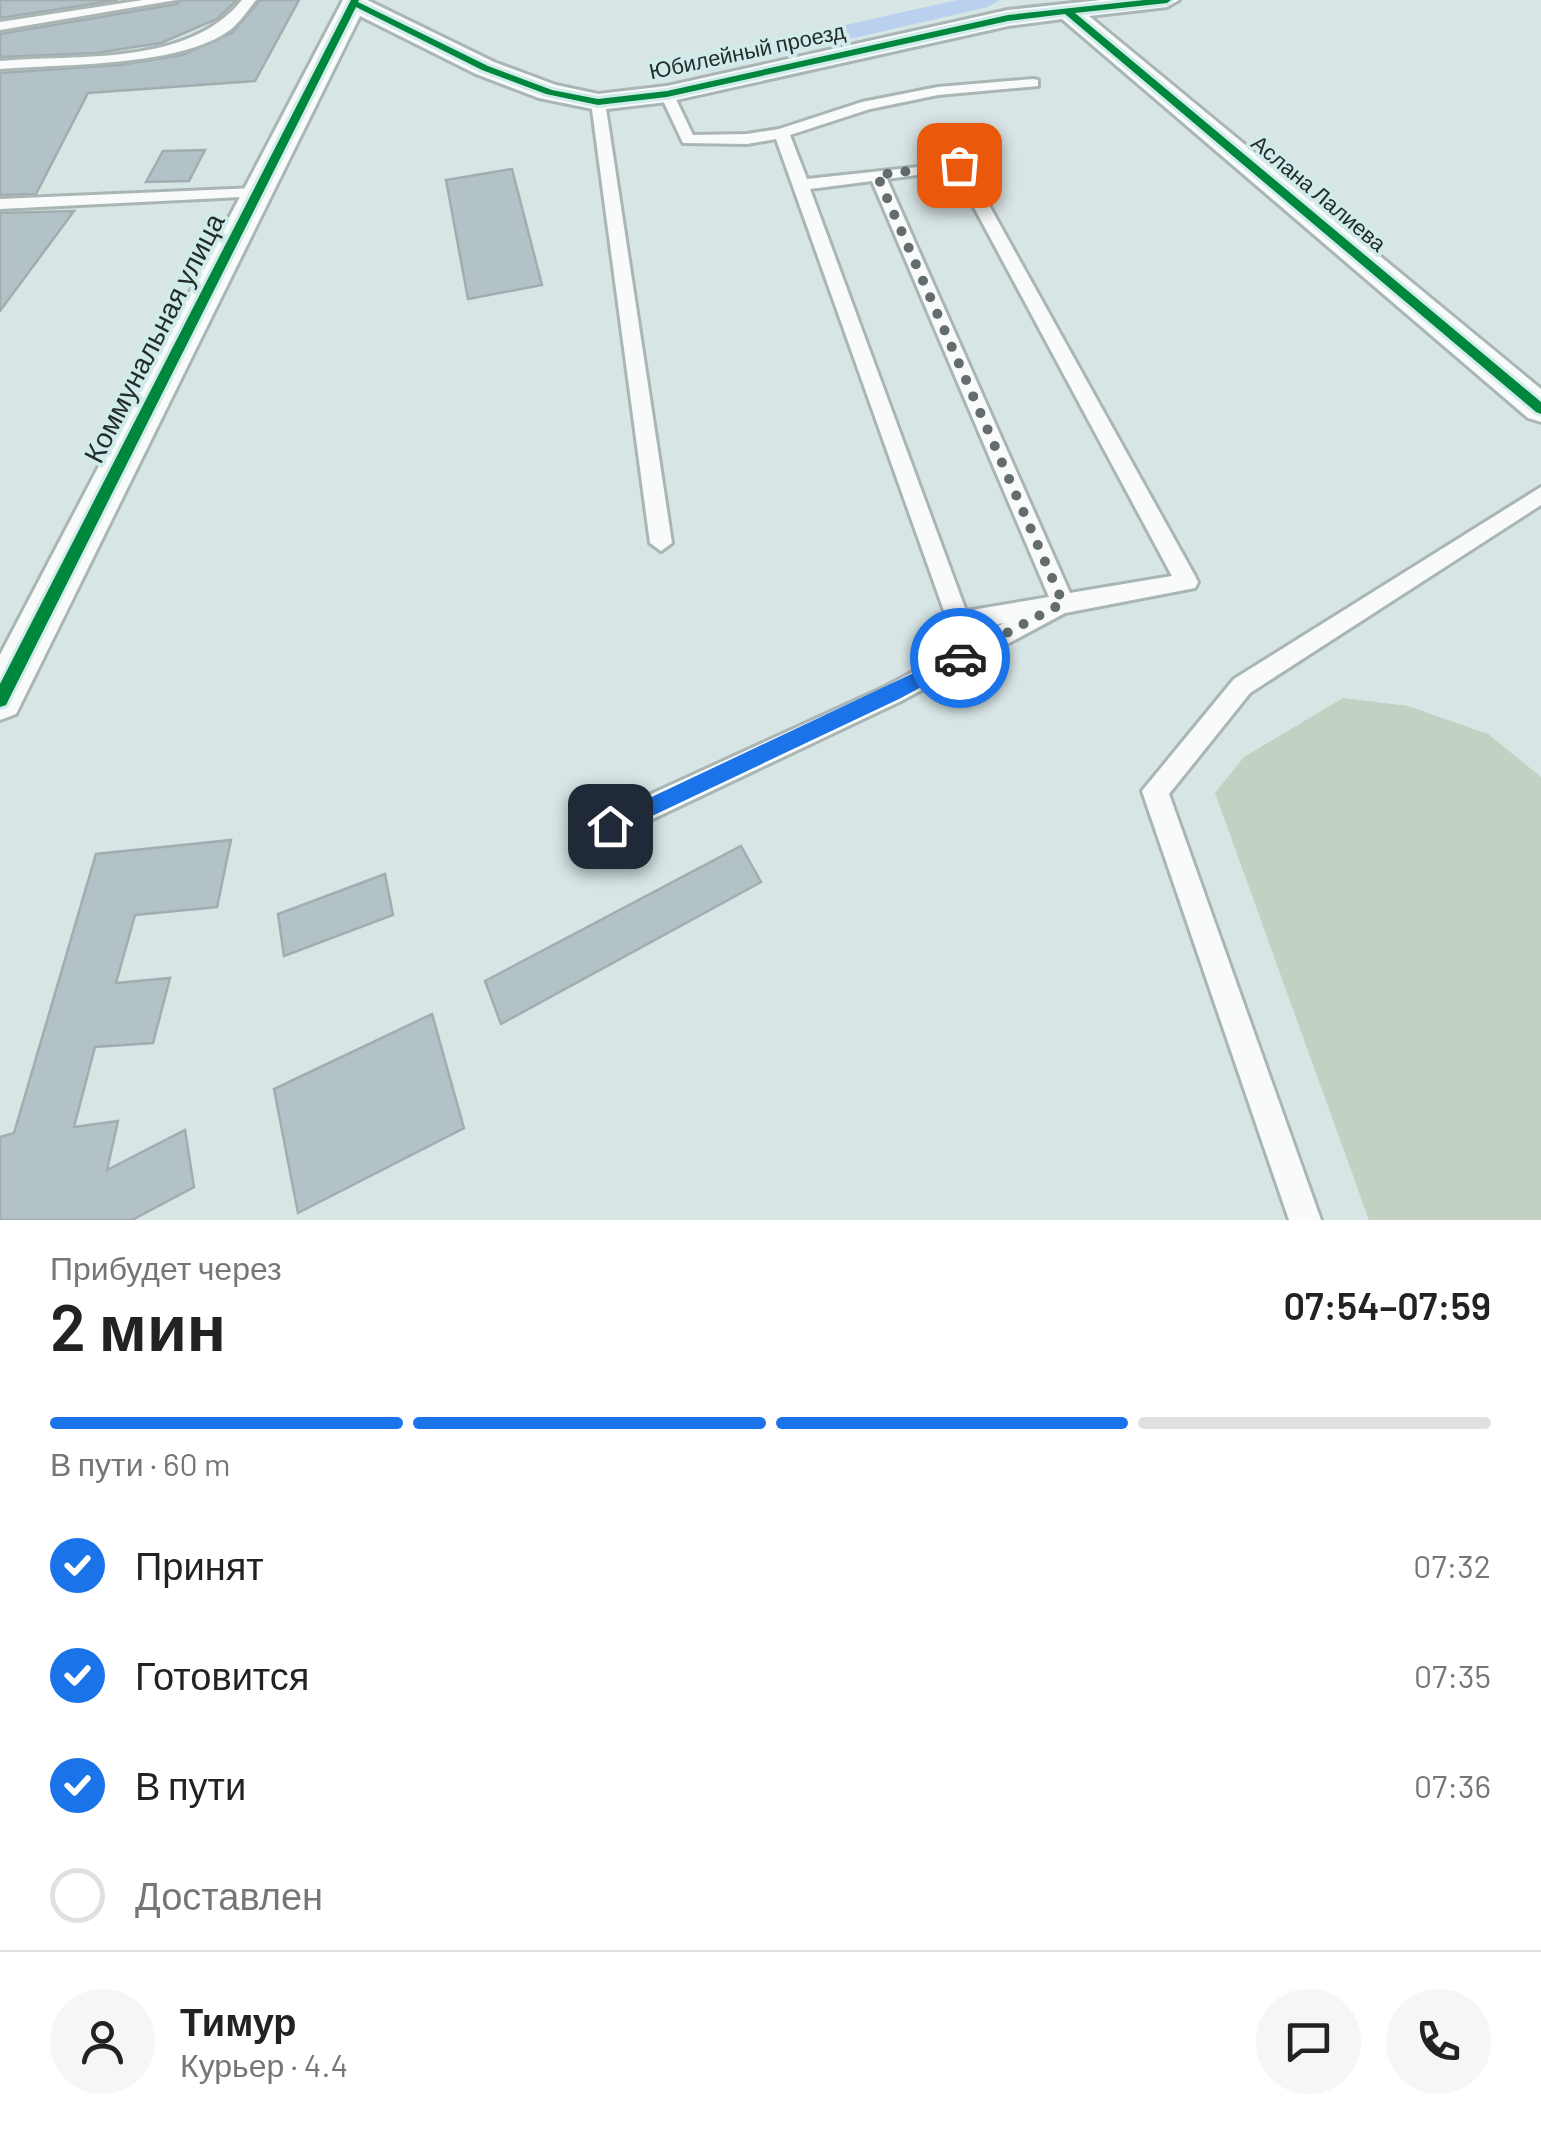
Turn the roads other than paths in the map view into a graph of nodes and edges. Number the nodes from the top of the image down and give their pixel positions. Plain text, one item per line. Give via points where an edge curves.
1 (169, 0) edge
2 (249, 0) edge
3 (1167, 0) edge
4 (354, 1) edge
5 (1002, 9) edge
6 (1067, 11) junction
7 (0, 26) edge
8 (0, 65) edge
9 (1033, 83) dead end
10 (667, 94) junction
11 (598, 102) junction
12 (782, 133) junction
13 (877, 175) junction
14 (801, 185) junction
15 (255, 193) junction
16 (0, 204) edge
17 (1541, 409) edge
18 (1541, 496) edge
19 (660, 543) dead end
20 (1063, 603) junction
21 (0, 700) edge
22 (610, 826) dead end
23 (1305, 1220) edge

1 - 7 lane
2 - 8 lane via 224,28 174,47
3 - 6 street, Юбилейный проезд
4 - 11 street, Юбилейный проезд via 486,68
4 - 15 street, Коммунальная улица
5 - 6 street, Юбилейный проезд
5 - 10 street, Юбилейный проезд
6 - 17 street, Аслана Лалиева
9 - 12 lane via 920,95
10 - 11 street, Юбилейный проезд
10 - 12 lane via 688,140
11 - 19 lane
12 - 14 lane
13 - 14 lane
13 - 20 lane
13 - 20 lane via 959,165 1187,582
14 - 20 lane via 959,622
15 - 16 lane
15 - 21 street, Коммунальная улица
18 - 23 lane via 1242,686 1155,791
20 - 22 lane via 893,694

